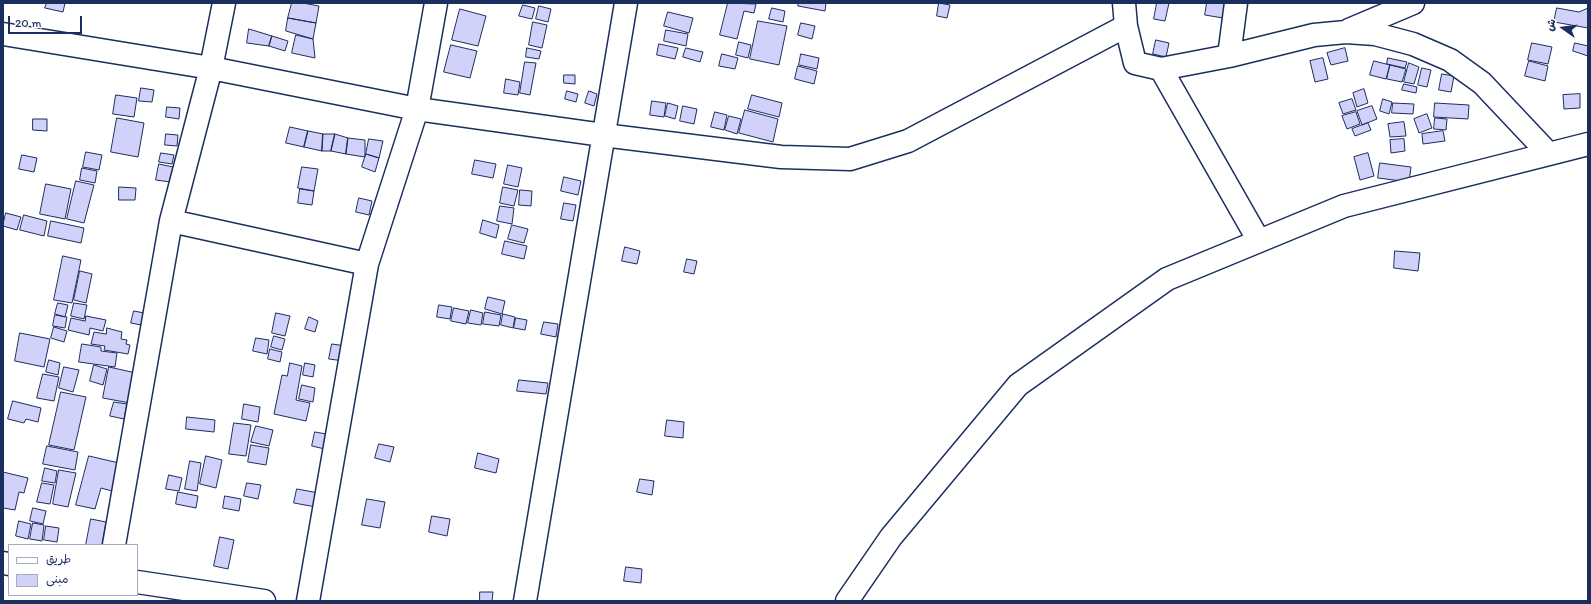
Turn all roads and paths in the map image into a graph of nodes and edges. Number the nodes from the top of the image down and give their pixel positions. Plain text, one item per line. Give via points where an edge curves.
1 (224, 3) edge
2 (436, 3) edge
3 (626, 3) edge
4 (1124, 3) edge
5 (1236, 3) edge
6 (1413, 3) edge
7 (1126, 26) junction
8 (1346, 32) junction
9 (3, 34) edge
10 (1229, 56) junction
11 (211, 68) junction
12 (1162, 69) junction
13 (417, 109) junction
14 (604, 135) junction
15 (1588, 144) edge
16 (1548, 153) junction
17 (171, 221) junction
18 (1259, 241) junction
19 (367, 264) junction
20 (114, 544) edge
21 (138, 582) edge
22 (260, 601) edge
23 (308, 601) edge
24 (525, 601) edge
25 (847, 601) edge

1 - 11 street
2 - 13 street
3 - 14 street
4 - 7 street
5 - 10 street
6 - 8 street
7 - 12 street via 1135,63
7 - 14 street via 908,141 850,159 781,157
8 - 10 street via 1314,35
8 - 16 street via 1375,34 1413,44 1450,60 1482,83
9 - 11 street
10 - 12 street
11 - 13 street
11 - 17 street
12 - 18 street
13 - 14 street
13 - 19 street
14 - 24 street
15 - 16 street
16 - 18 street via 1344,206
17 - 19 street
17 - 20 street
18 - 25 street via 1167,279 1018,385 891,537
19 - 23 street
21 - 22 street

